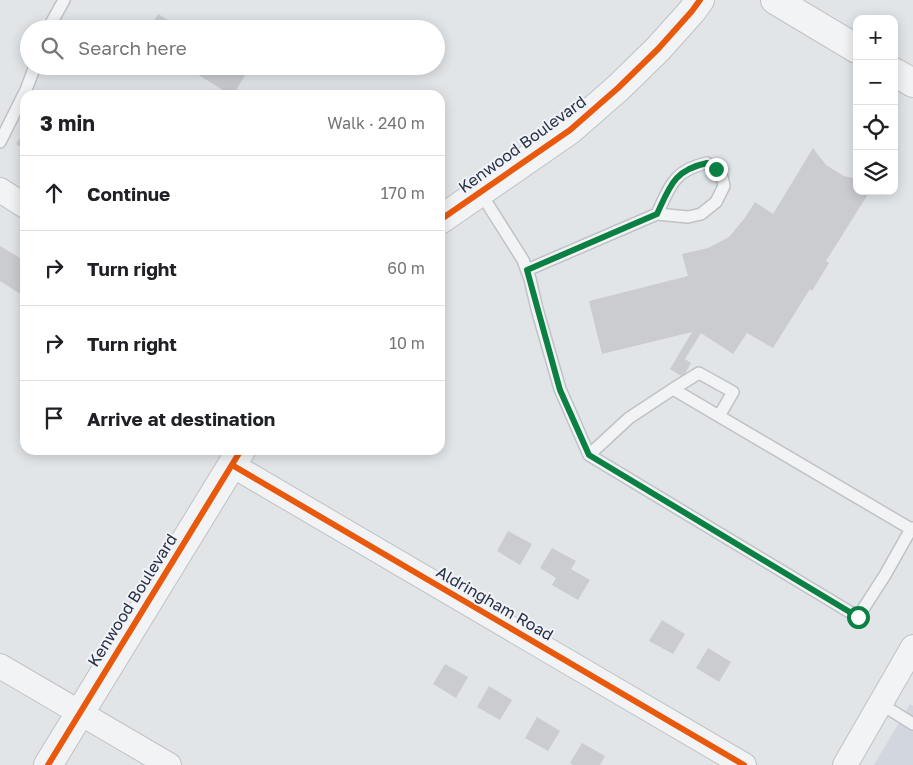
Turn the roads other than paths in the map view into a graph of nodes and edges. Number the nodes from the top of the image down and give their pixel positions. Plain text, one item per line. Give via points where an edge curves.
1 (64, 0) edge
2 (700, 0) edge
3 (775, 0) edge
4 (53, 20) edge
5 (853, 48) edge
6 (32, 75) edge
7 (898, 75) edge
8 (913, 84) edge
9 (26, 90) edge
10 (20, 102) edge
11 (0, 142) edge
12 (0, 190) edge
13 (480, 192) junction
14 (20, 203) edge
15 (657, 214) junction
16 (445, 216) edge
17 (527, 270) junction
18 (673, 389) junction
19 (719, 416) junction
20 (589, 455) junction
21 (236, 458) edge
22 (912, 529) edge
23 (913, 648) edge
24 (0, 666) edge
25 (881, 704) junction
26 (79, 713) junction
27 (913, 724) edge
28 (48, 765) edge
29 (169, 765) edge
30 (744, 765) edge
31 (845, 765) edge

1 - 4 lane
2 - 13 street, Kenwood Boulevard via 658,49 570,130
3 - 5 street
6 - 9 lane
7 - 8 street
10 - 11 lane
12 - 14 street
13 - 16 street, Kenwood Boulevard
13 - 17 lane
15 - 15 lane via 688,217 701,214 720,195 724,186 722,177 707,163 677,176
15 - 17 lane
17 - 20 lane via 560,390
18 - 19 lane
18 - 19 lane via 700,373 733,392
18 - 20 lane via 629,418
19 - 22 lane
20 - 22 lane via 858,617
21 - 26 street, Kenwood Boulevard
21 - 30 street, Aldringham Road
23 - 25 street
24 - 26 street
25 - 27 lane
25 - 31 street
26 - 28 street, Kenwood Boulevard
26 - 29 street

